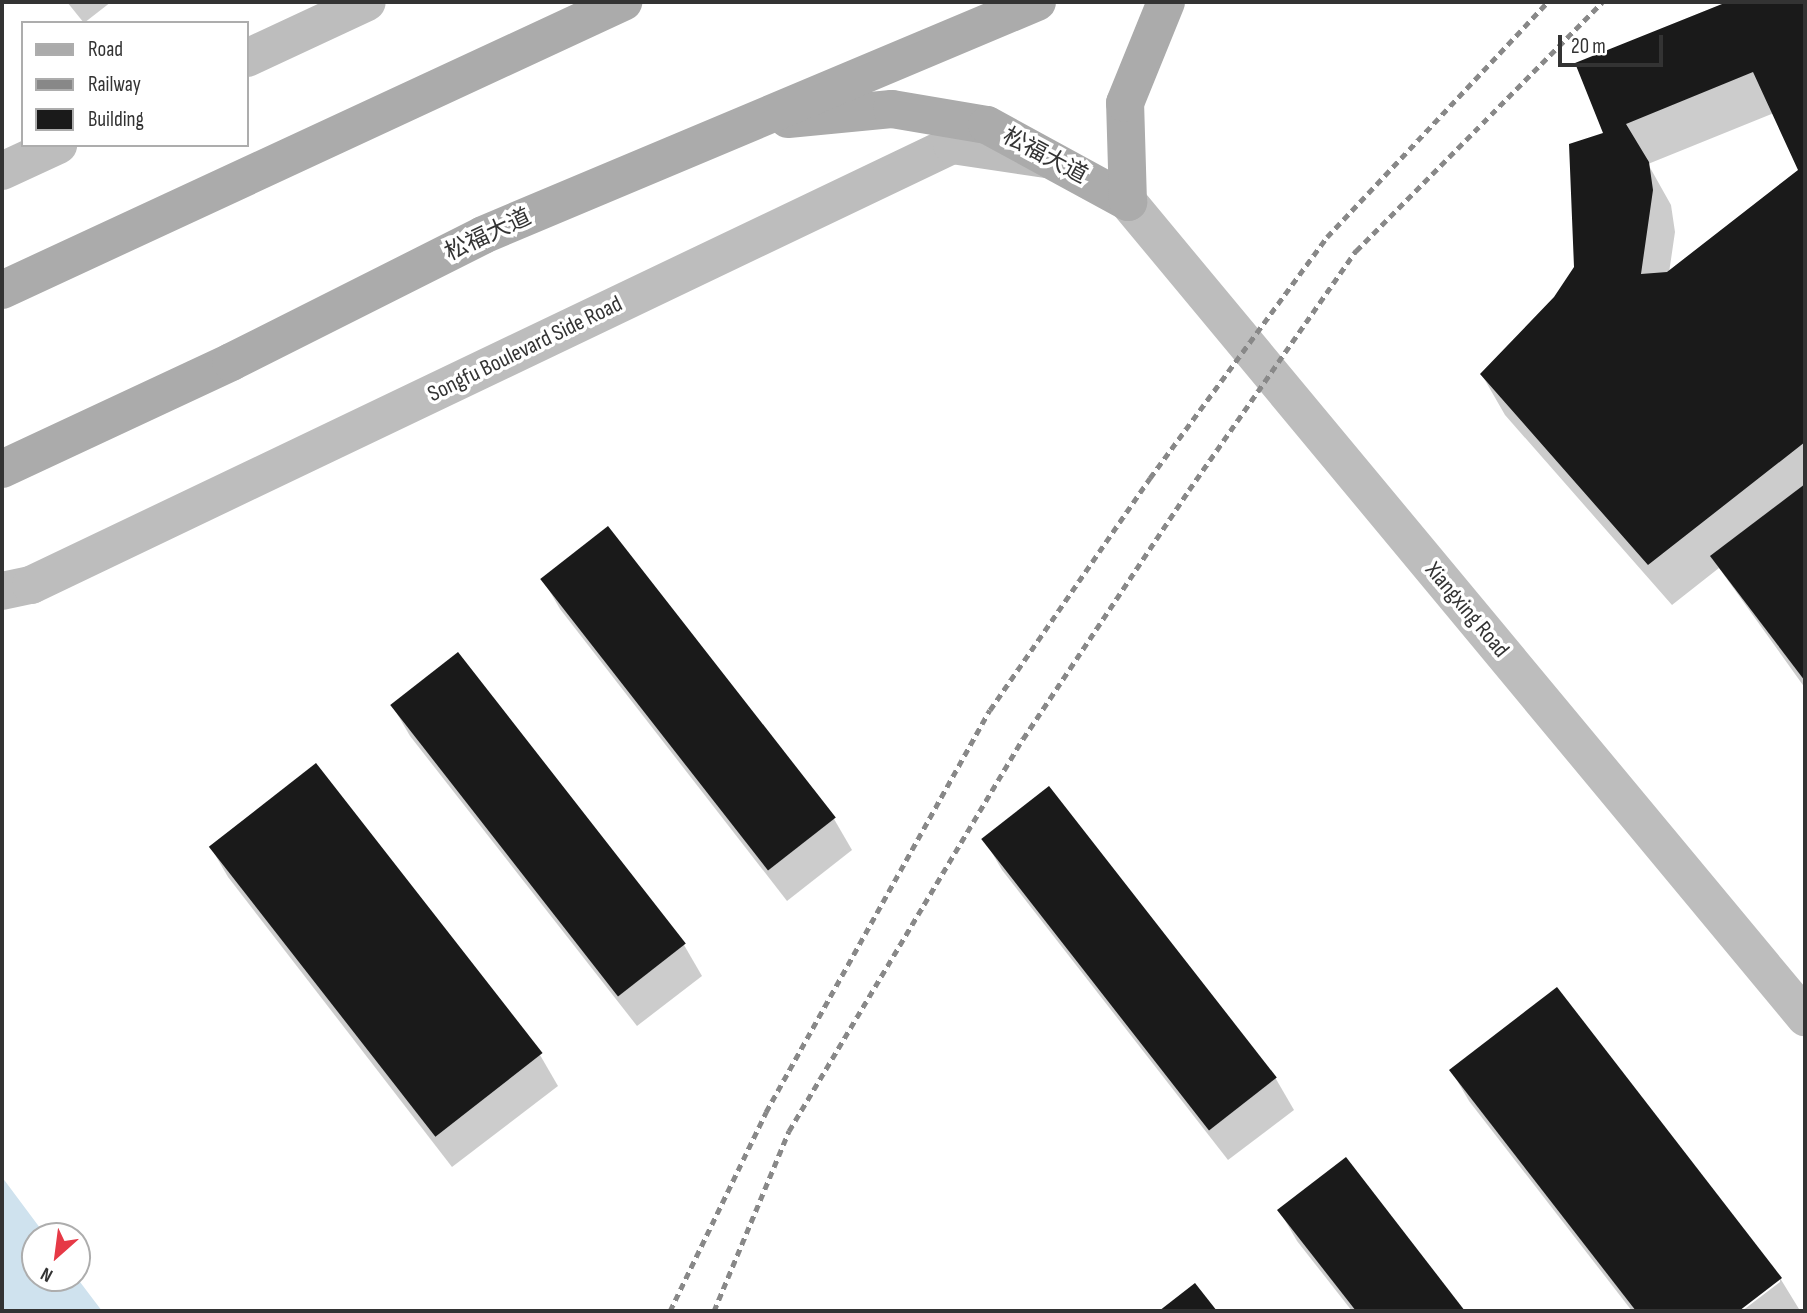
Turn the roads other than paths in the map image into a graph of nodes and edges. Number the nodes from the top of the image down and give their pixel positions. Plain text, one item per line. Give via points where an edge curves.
1 (367, 2) edge
2 (622, 2) edge
3 (1037, 2) edge
4 (1166, 2) edge
5 (248, 58) edge
6 (751, 123) junction
7 (54, 147) edge
8 (1056, 160) junction
9 (2, 171) edge
10 (1128, 202) junction
11 (2, 290) edge
12 (2, 469) edge
13 (2, 591) edge
14 (1805, 1017) edge

1 - 5 main road
2 - 11 main road
3 - 6 main road
4 - 10 main road via 1125,103
6 - 8 main road, 松福大道 via 891,109 987,125
6 - 12 main road, 松福大道 via 484,235 231,362
7 - 9 main road
8 - 10 main road, 松福大道
8 - 13 main road, Songfu Boulevard Side Road via 952,145 31,585
10 - 14 main road, Xiangxing Road

